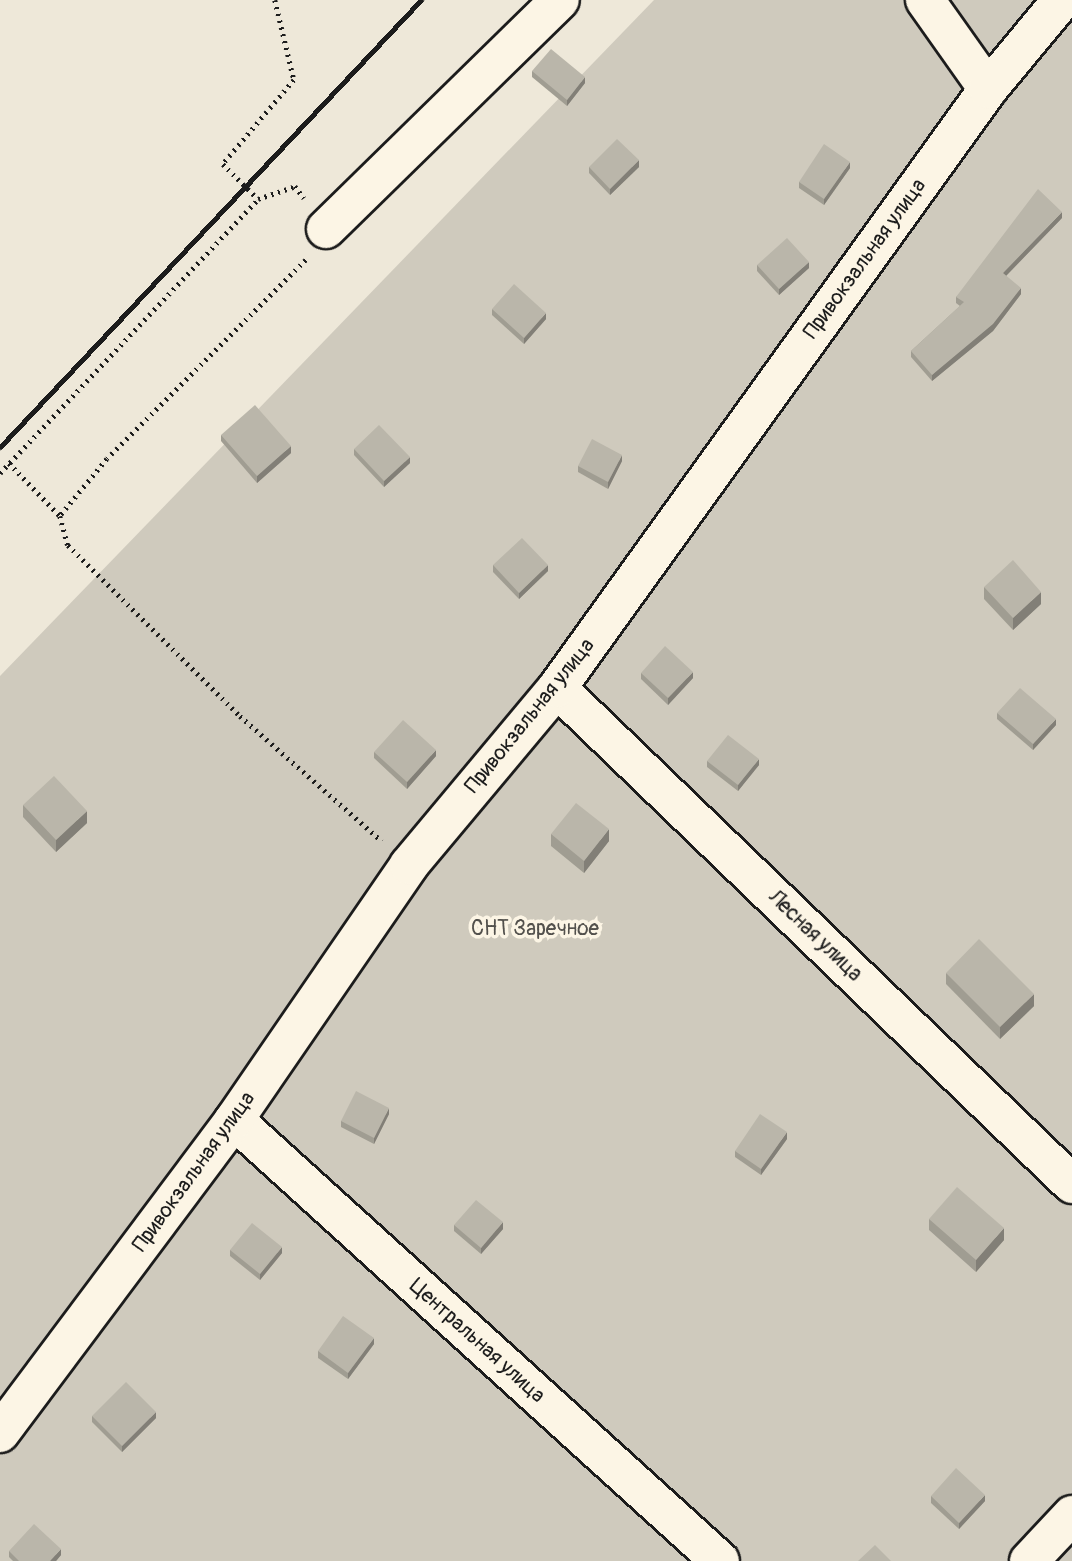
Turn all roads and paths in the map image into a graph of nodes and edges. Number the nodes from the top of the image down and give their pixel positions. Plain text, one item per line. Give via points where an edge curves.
1 (275, 0) edge
2 (560, 0) edge
3 (925, 0) edge
4 (1062, 0) edge
5 (988, 89) junction
6 (257, 199) junction
7 (326, 229) junction
8 (9, 463) junction
9 (0, 473) edge
10 (60, 516) junction
11 (557, 688) junction
12 (409, 865) junction
13 (234, 1120) junction
14 (1072, 1184) edge
15 (0, 1433) edge
16 (1072, 1515) edge
17 (720, 1561) edge
18 (1029, 1561) edge

1 - 6 path via 294,80 223,164
2 - 7 street
3 - 5 street
4 - 5 street, Привокзальная улица
5 - 11 street, Привокзальная улица
6 - 7 path via 295,186
6 - 8 path
7 - 10 path via 306,260 107,459
8 - 9 path
8 - 10 path
10 - 12 path via 68,545 240,716
11 - 12 street, Привокзальная улица
11 - 14 street, Лесная улица
12 - 13 street, Привокзальная улица
13 - 15 street, Привокзальная улица
13 - 17 street, Центральная улица
16 - 18 street

